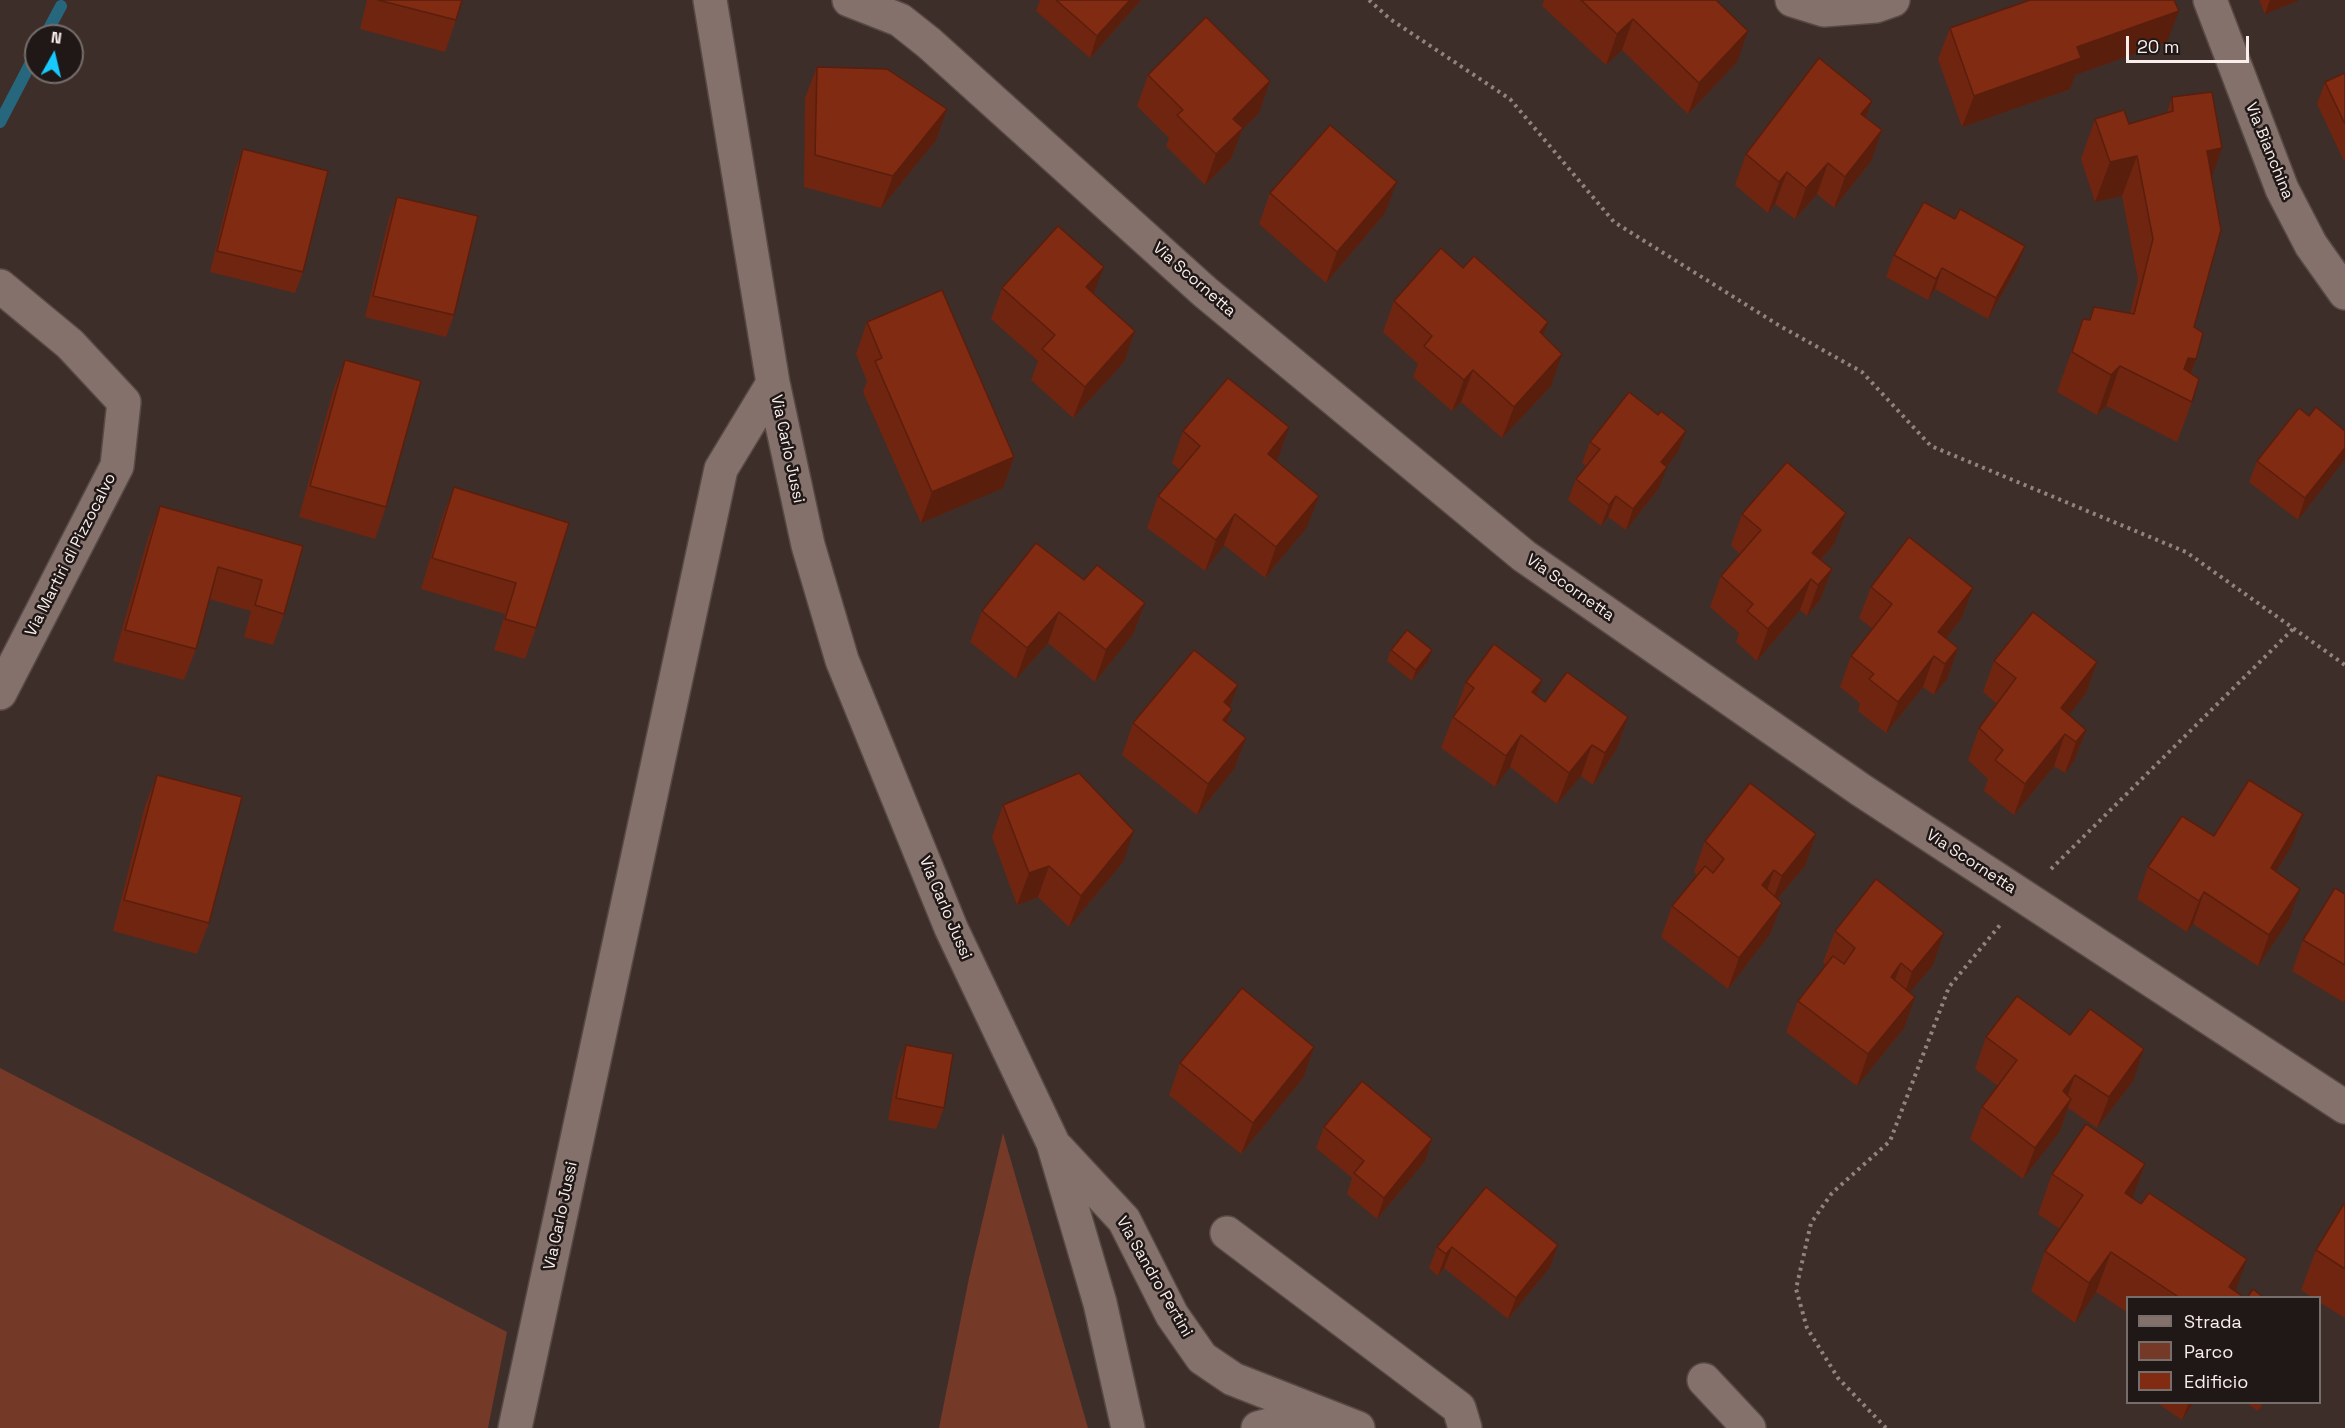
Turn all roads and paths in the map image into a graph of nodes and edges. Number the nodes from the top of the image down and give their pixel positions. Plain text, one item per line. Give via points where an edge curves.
1 (710, 0) edge
2 (849, 0) edge
3 (1370, 0) edge
4 (1792, 0) edge
5 (1893, 0) edge
6 (2210, 0) edge
7 (0, 286) edge
8 (2345, 293) edge
9 (773, 383) junction
10 (2294, 628) junction
11 (2345, 665) edge
12 (0, 693) edge
13 (2023, 896) junction
14 (2345, 1107) edge
15 (1053, 1143) junction
16 (1227, 1233) dead end
17 (1704, 1380) dead end
18 (1347, 1424) edge
19 (515, 1428) edge
20 (1128, 1428) edge
21 (1258, 1428) edge
22 (1465, 1428) edge
23 (1749, 1428) edge
24 (1887, 1428) edge

1 - 9 street, Via Carlo Jussi
2 - 13 street, Via Scornetta via 900,20 929,43 1205,292 1524,556 1861,790
3 - 10 path via 1390,19 1510,99 1614,222 1780,326 1862,372 1931,446 2186,552
4 - 5 street via 1824,10 1876,6
6 - 8 street, Via Bianchina via 2282,189 2311,245
7 - 12 street, Via Martiri di Pizzocalvo via 70,344 124,402 117,466
9 - 15 street, Via Carlo Jussi via 808,545 842,660 951,927
9 - 19 street, Via Carlo Jussi via 721,469
10 - 11 path
10 - 13 path
13 - 14 street, Via Scornetta
13 - 24 path via 1949,987 1890,1141 1832,1193 1811,1223 1796,1289 1807,1328 1838,1378
15 - 18 street, Via Sandro Pertini via 1124,1220 1172,1315 1202,1358 1233,1379
15 - 20 street, Via Carlo Jussi via 1100,1303
16 - 22 street via 1459,1408
17 - 23 street
18 - 21 street, Via Sandro Pertini via 1284,1421

